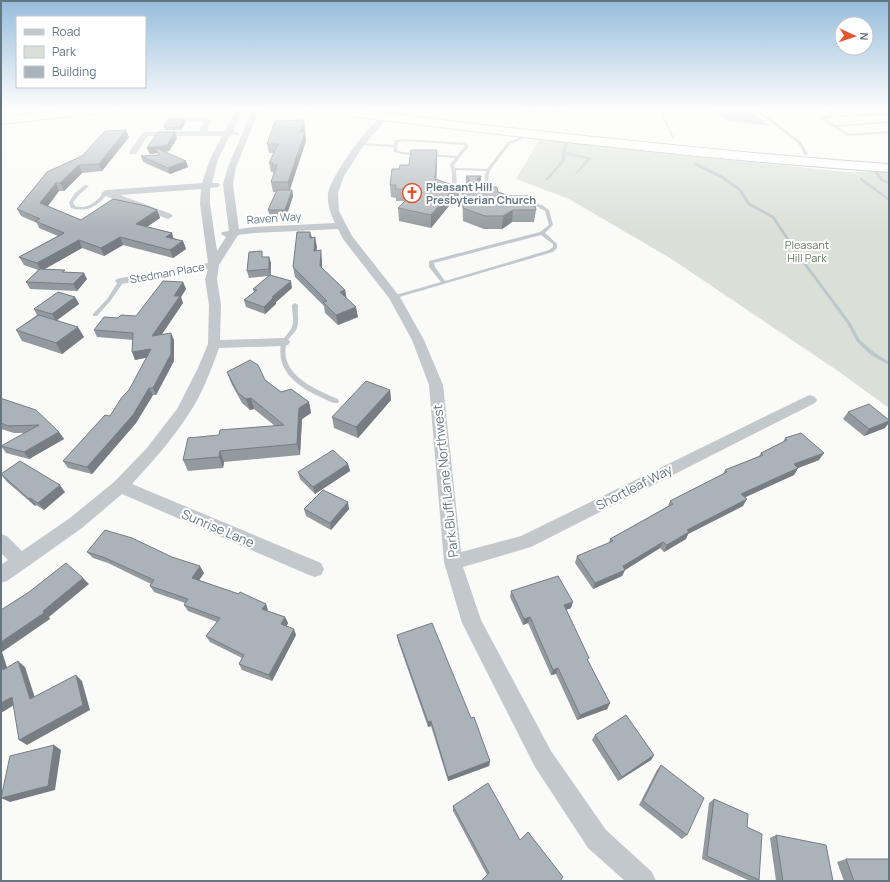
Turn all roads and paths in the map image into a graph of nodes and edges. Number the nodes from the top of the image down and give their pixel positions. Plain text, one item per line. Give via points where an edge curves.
1 (135, 149) edge
2 (220, 149) edge
3 (239, 149) edge
4 (358, 149) edge
5 (395, 149) edge
6 (464, 149) edge
7 (504, 149) edge
8 (565, 149) edge
9 (673, 149) edge
10 (760, 149) edge
11 (803, 149) edge
12 (133, 152) dead end
13 (564, 153) junction
14 (806, 154) junction
15 (457, 157) junction
16 (889, 159) edge
17 (873, 168) junction
18 (889, 168) edge
19 (454, 169) junction
20 (488, 170) junction
21 (577, 173) dead end
22 (547, 179) dead end
23 (861, 179) dead end
24 (228, 184) junction
25 (889, 184) edge
26 (87, 186) dead end
27 (206, 186) junction
28 (487, 191) edge
29 (494, 191) junction
30 (466, 192) edge
31 (106, 193) junction
32 (500, 196) edge
33 (889, 201) edge
34 (520, 202) edge
35 (168, 216) dead end
36 (342, 226) junction
37 (234, 233) junction
38 (542, 233) junction
39 (209, 237) junction
40 (214, 265) junction
41 (121, 281) joint
42 (444, 283) junction
43 (394, 297) junction
44 (296, 305) dead end
45 (95, 315) dead end
46 (284, 342) junction
47 (214, 344) junction
48 (810, 400) dead end
49 (336, 401) dead end
50 (120, 486) junction
51 (1, 541) edge
52 (20, 562) junction
53 (452, 562) junction
54 (315, 569) dead end
55 (1, 575) edge
56 (643, 881) edge

1 - 12 street
2 - 27 street
3 - 24 street
4 - 36 street, Park Bluff Lane Northwest via 332,193 334,211
5 - 15 lane via 402,153
6 - 15 lane
7 - 20 lane
8 - 13 lane
9 - 17 highway
10 - 14 highway
11 - 14 lane
13 - 21 lane via 590,158
13 - 22 lane via 563,161
14 - 16 highway
15 - 19 lane via 452,165
17 - 18 highway
17 - 25 lane
19 - 20 lane
19 - 30 lane via 455,188 457,191
20 - 29 lane via 487,184
23 - 33 lane
24 - 27 street
24 - 37 street
26 - 31 lane via 71,202 73,207 79,210 87,209
27 - 31 street
27 - 39 street via 205,204
28 - 29 lane
29 - 32 lane
31 - 35 street
34 - 38 lane via 547,210 551,225
36 - 37 street, Raven Way
36 - 43 street, Park Bluff Lane Northwest via 347,237
37 - 39 street, Raven Way
37 - 40 street
38 - 42 lane via 554,244 555,248 551,251
38 - 42 lane via 431,262
39 - 40 street
40 - 41 street, Stedman Place
40 - 47 street via 211,279 216,305
41 - 45 lane via 109,302
42 - 43 lane
43 - 53 street, Park Bluff Lane Northwest via 418,340 436,385
44 - 46 lane via 296,324
46 - 47 street
46 - 49 lane via 282,358 286,369 311,391
47 - 50 street via 183,412 150,454
48 - 53 street, Shortleaf Way via 525,542
50 - 52 street via 76,523
50 - 54 street, Sunrise Lane
51 - 52 street
52 - 55 street
53 - 56 street, Park Bluff Lane Northwest via 472,623 544,759 597,839

